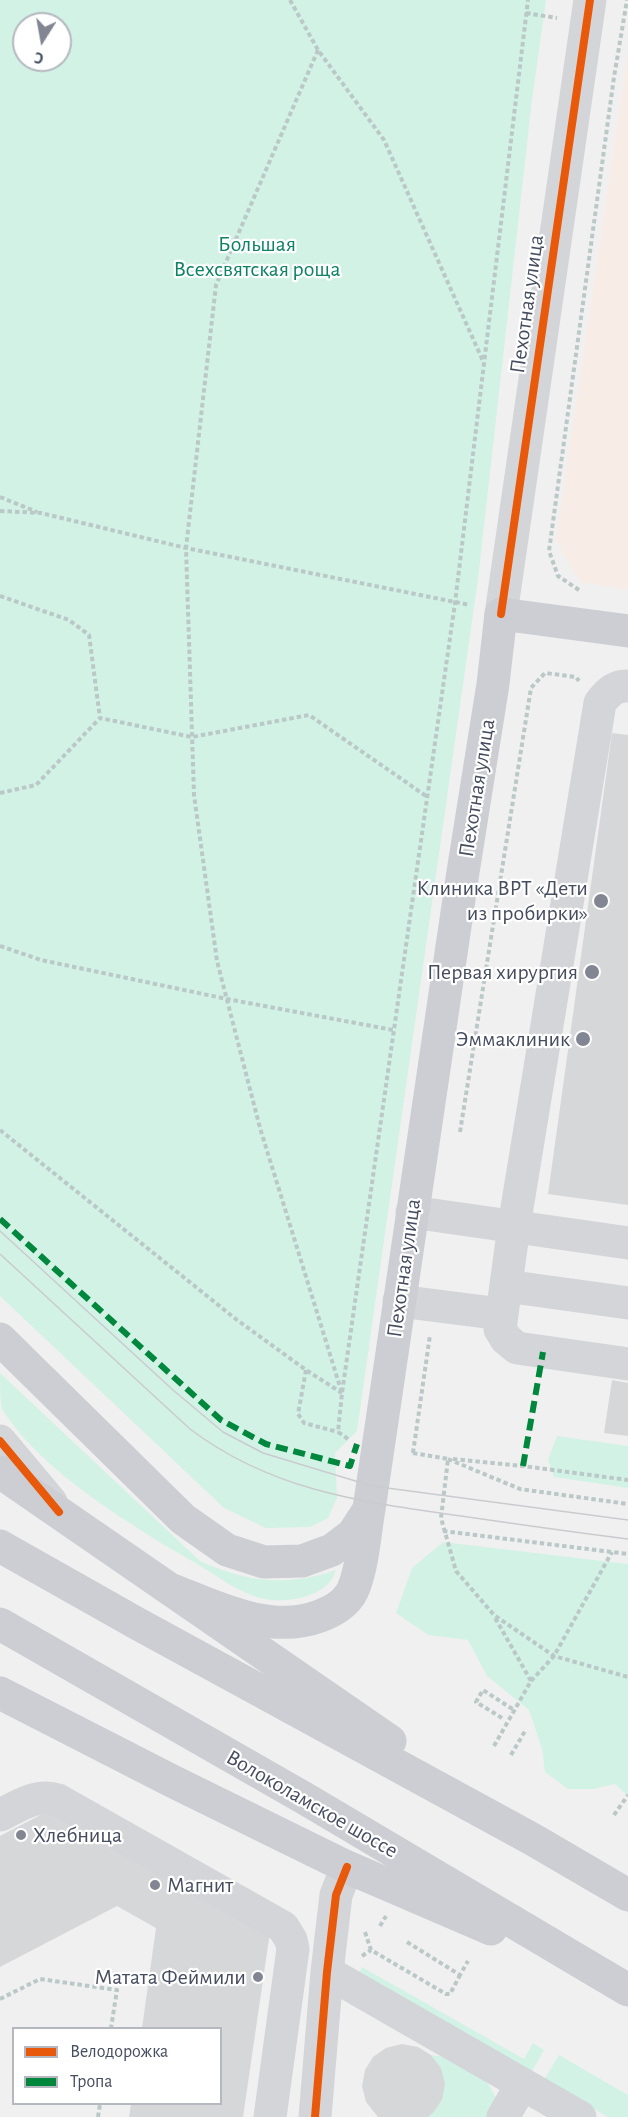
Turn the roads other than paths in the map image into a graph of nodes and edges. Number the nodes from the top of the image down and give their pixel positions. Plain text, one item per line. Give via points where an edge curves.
1 (590, 0) edge
2 (487, 610) junction
3 (628, 631) edge
4 (628, 686) edge
5 (412, 1212) junction
6 (514, 1226) junction
7 (628, 1243) edge
8 (503, 1300) junction
9 (399, 1301) junction
10 (628, 1303) edge
11 (0, 1339) edge
12 (628, 1364) edge
13 (0, 1441) edge
14 (0, 1472) edge
15 (369, 1509) junction
16 (59, 1512) junction
17 (0, 1546) edge
18 (170, 1589) junction
19 (0, 1624) edge
20 (0, 1693) edge
21 (0, 1815) edge
22 (532, 1839) junction
23 (347, 1867) junction
24 (628, 1895) edge
25 (327, 1971) junction
26 (625, 1988) edge
27 (522, 2084) junction
28 (270, 2117) edge
29 (315, 2117) edge
30 (503, 2117) edge
31 (580, 2117) edge

1 - 2 street, Пехотная улица
2 - 3 main road
2 - 5 main road, Пехотная улица via 493,684
4 - 6 street via 608,692 600,703
5 - 6 street
5 - 9 main road, Пехотная улица
6 - 7 street
6 - 8 street
8 - 9 street via 434,1306
8 - 10 street
8 - 12 street via 500,1329 517,1348
9 - 15 main road, Пехотная улица
11 - 15 main road via 183,1519 227,1550 264,1562 302,1561 332,1550 353,1534
13 - 16 street
14 - 16 main road
15 - 18 main road, Пехотная улица via 356,1579 350,1595 332,1611 309,1620 281,1623 240,1616
16 - 18 main road
17 - 22 main road
18 - 22 main road
19 - 26 main road, Волоколамское шоссе
20 - 23 main road, Волоколамское шоссе
21 - 28 street via 36,1798 58,1800 283,1927 293,1949
22 - 24 main road
23 - 25 street via 336,1895
23 - 26 main road, Волоколамское шоссе
25 - 27 street
25 - 29 street
27 - 30 street
27 - 31 street

